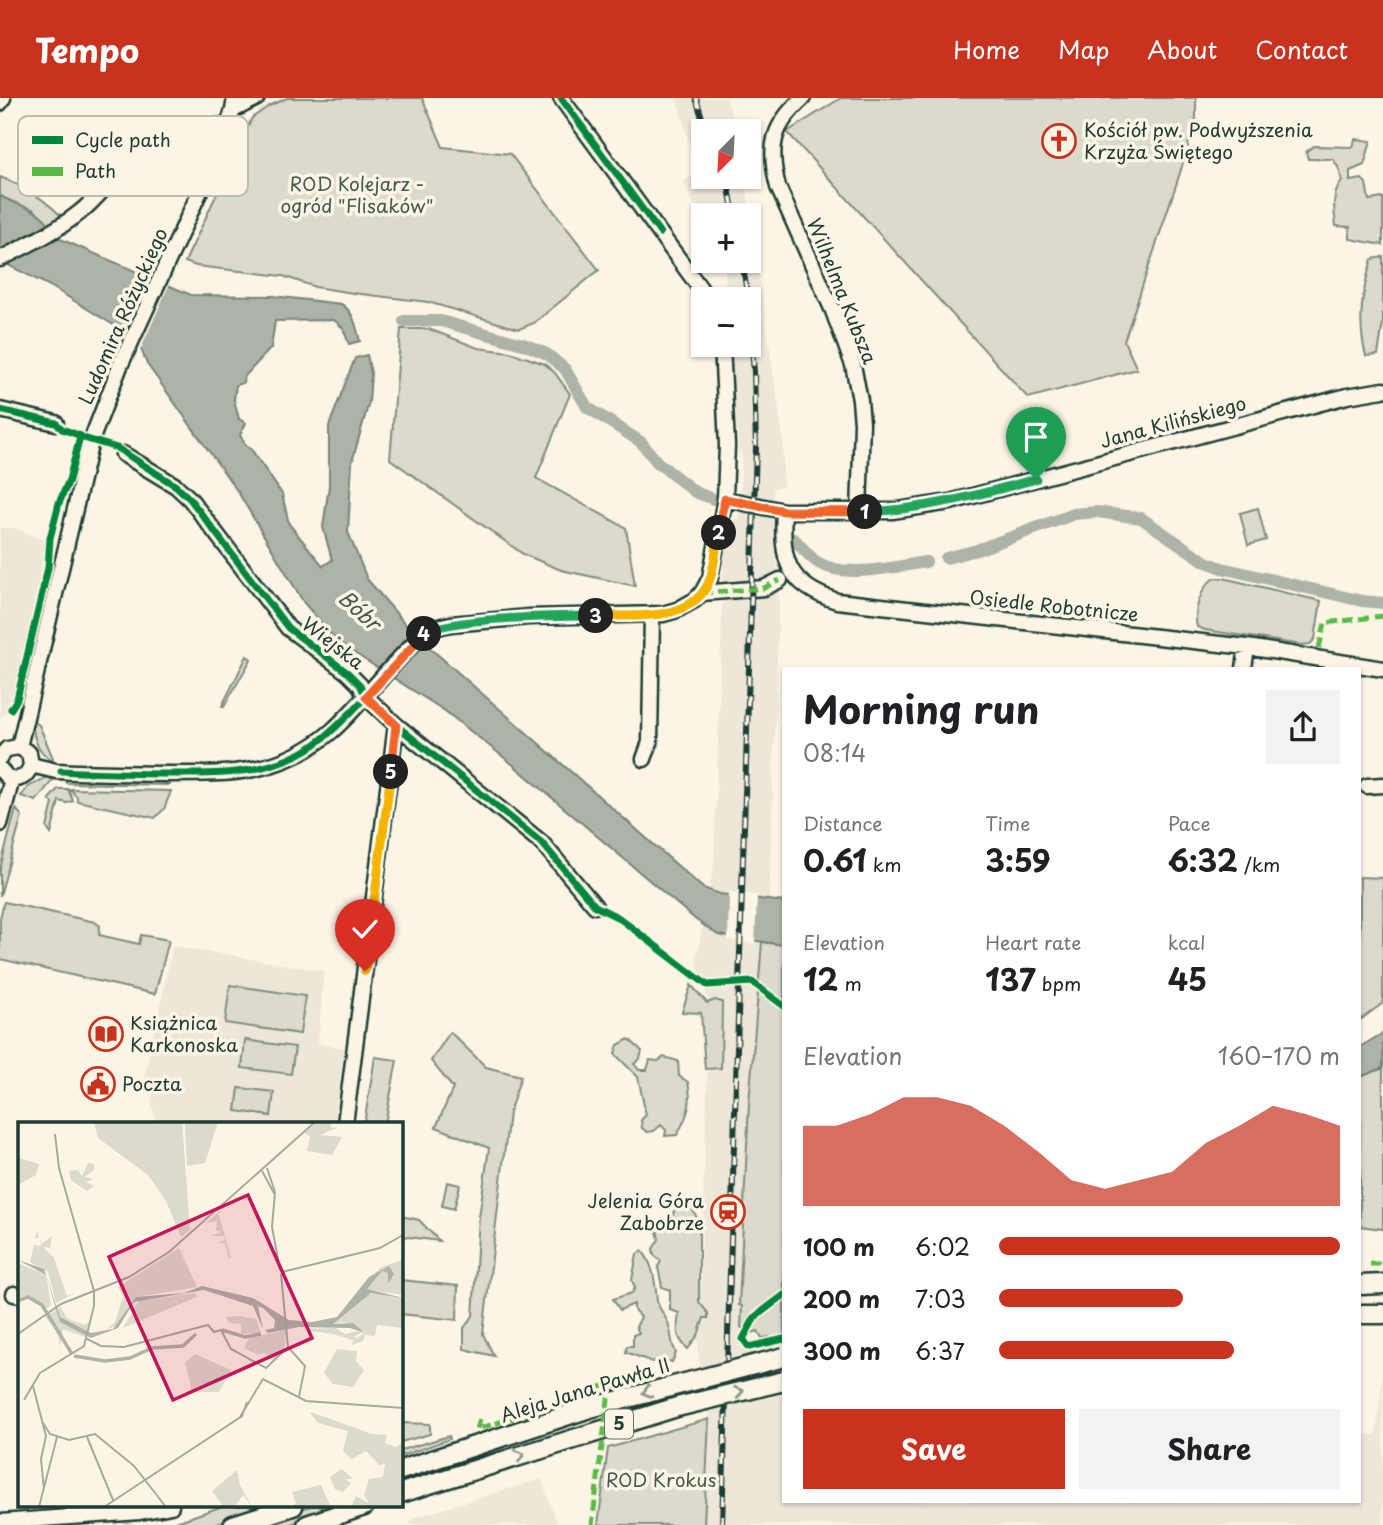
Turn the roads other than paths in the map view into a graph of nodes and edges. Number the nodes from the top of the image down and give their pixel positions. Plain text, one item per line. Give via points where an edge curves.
1 (3, 98) edge
2 (257, 98) edge
3 (561, 98) edge
4 (803, 98) edge
5 (0, 103) edge
6 (232, 111) edge
7 (97, 196) edge
8 (196, 196) edge
9 (0, 259) edge
10 (699, 287) edge
11 (723, 357) edge
12 (1383, 390) edge
13 (0, 410) edge
14 (56, 423) dead end
15 (123, 454) dead end
16 (725, 499) junction
17 (784, 511) junction
18 (859, 512) junction
19 (780, 580) dead end
20 (702, 593) junction
21 (652, 614) junction
22 (1247, 647) junction
23 (1244, 667) edge
24 (1383, 669) edge
25 (366, 697) junction
26 (396, 725) junction
27 (19, 747) junction
28 (0, 757) edge
29 (644, 759) dead end
30 (31, 765) junction
31 (0, 769) edge
32 (12, 779) junction
33 (1383, 785) edge
34 (1367, 786) dead end
35 (0, 824) edge
36 (595, 905) dead end
37 (345, 1122) edge
38 (1383, 1284) edge
39 (1361, 1285) edge
40 (1361, 1314) edge
41 (1383, 1314) edge
42 (782, 1358) edge
43 (782, 1382) edge
44 (402, 1470) edge
45 (402, 1493) edge
46 (161, 1508) edge
47 (287, 1508) edge
48 (358, 1508) edge
49 (0, 1522) edge
50 (233, 1525) edge
51 (307, 1525) edge

1 - 5 street
2 - 6 street
3 - 10 street
4 - 18 street, Wilhelma Kubsza via 776,132 773,163 778,187 853,365 862,422
7 - 9 street via 59,228
8 - 27 street, Ludomira Różyckiego via 96,426
11 - 16 street
12 - 18 street, Jana Kilińskiego via 950,502
13 - 14 street
15 - 25 street, Wiejska via 191,499 288,628 348,673
16 - 17 street, Jana Kilińskiego
16 - 20 street via 710,578
17 - 18 street, Jana Kilińskiego
17 - 22 street, Osiedle Robotnicze via 782,548 786,560 805,586 837,601
19 - 20 street via 764,588
20 - 21 street via 677,610
21 - 25 street via 529,617 438,626 425,633
21 - 29 street via 650,742
22 - 23 street
22 - 24 street, Osiedle Robotnicze
25 - 26 street, Wiejska
25 - 30 street via 303,752 241,773 74,772
26 - 36 street, Wiejska via 542,843
26 - 37 street
27 - 28 street via 8,748
27 - 30 street via 29,754
30 - 32 street via 25,776
31 - 32 street
32 - 35 street
33 - 34 street
38 - 39 main road
40 - 41 main road
42 -> 44 main road, Aleja Jana Pawła II / 5, bridge via 590,1408
45 -> 43 main road, 5, bridge via 596,1431
46 - 49 street
47 - 50 main road
48 - 51 main road

